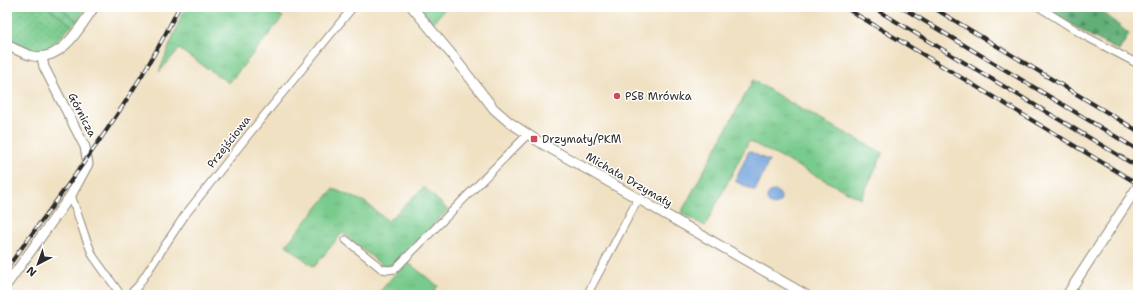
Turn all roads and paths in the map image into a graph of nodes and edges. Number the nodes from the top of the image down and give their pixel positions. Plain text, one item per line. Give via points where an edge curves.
1 (94, 7) edge
2 (353, 7) edge
3 (412, 7) edge
4 (1039, 7) edge
5 (7, 45) edge
6 (42, 56) junction
7 (1138, 64) edge
8 (527, 135) junction
9 (1138, 186) edge
10 (71, 195) junction
11 (638, 199) junction
12 (346, 240) dead end
13 (7, 284) edge
14 (121, 295) edge
15 (129, 295) edge
16 (587, 295) edge
17 (806, 295) edge
18 (1067, 295) edge

1 - 6 street via 64,46 57,52
2 - 15 street, Przejściowa via 190,209 138,286
3 - 8 street, Michała Drzymały via 494,109
4 - 7 street via 1085,36
5 - 6 street via 26,54
6 - 10 street, Górnicza via 44,67 85,147 88,164
8 - 11 street, Michała Drzymały
8 - 12 street via 395,269 382,269
9 - 18 street
10 - 13 street, Górnicza
10 - 14 street via 93,256
11 - 16 street
11 - 17 street, Michała Drzymały

